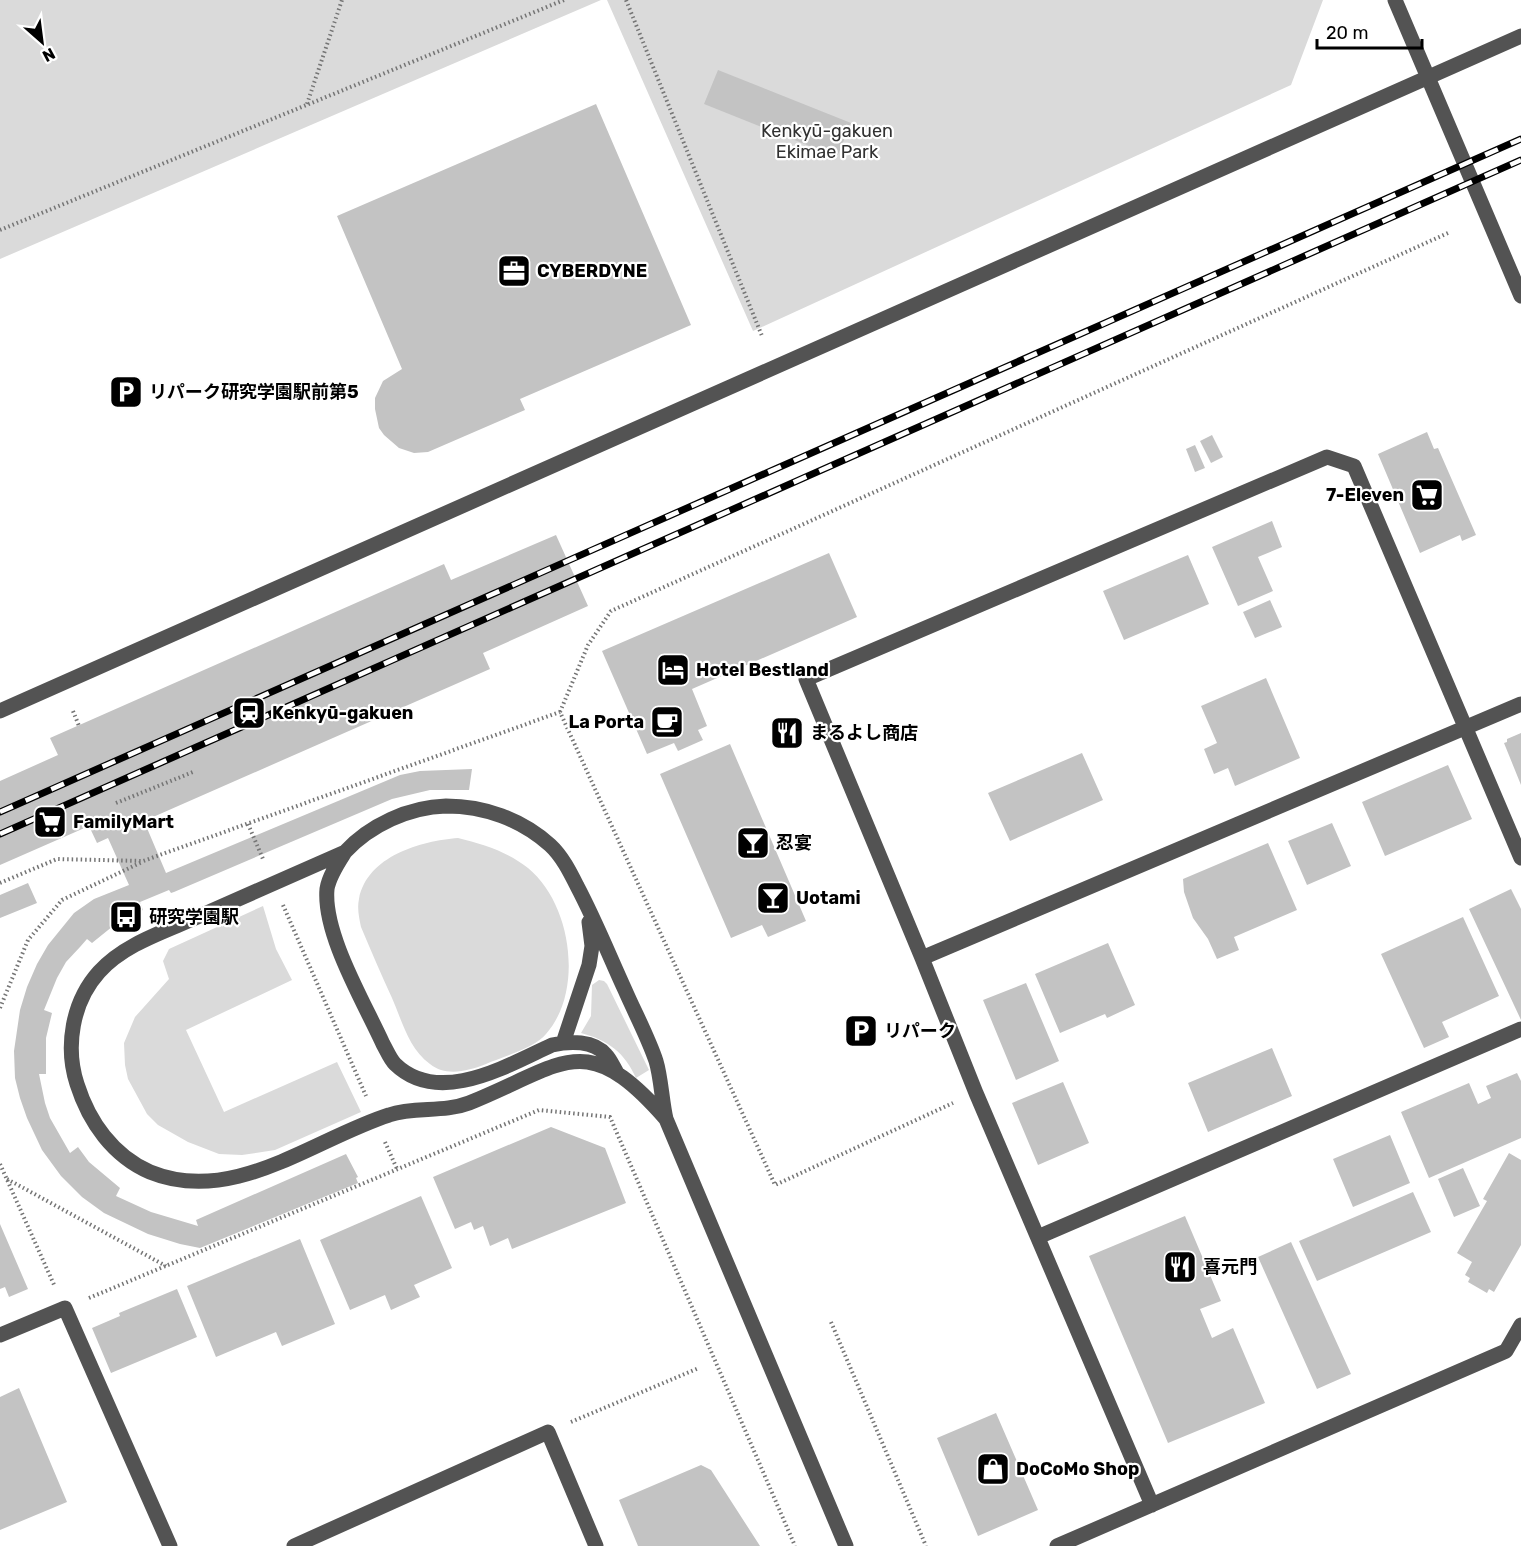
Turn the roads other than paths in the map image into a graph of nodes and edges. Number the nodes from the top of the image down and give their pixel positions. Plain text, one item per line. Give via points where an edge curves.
1 (1395, 0) edge
2 (1521, 36) edge
3 (1427, 77) junction
4 (1521, 296) edge
5 (1521, 704) edge
6 (0, 711) edge
7 (1465, 727) junction
8 (345, 852) junction
9 (1521, 858) edge
10 (588, 907) junction
11 (922, 958) junction
12 (1521, 1029) edge
13 (563, 1043) junction
14 (616, 1071) junction
15 (666, 1119) junction
16 (1038, 1237) junction
17 (1521, 1325) edge
18 (0, 1335) edge
19 (1152, 1504) junction
20 (170, 1546) edge
21 (294, 1546) edge
22 (596, 1546) edge
23 (846, 1546) edge
24 (1057, 1546) edge

1 - 3 street
2 - 3 street
3 - 4 street
3 - 6 street
5 - 7 street
7 - 9 street
7 - 11 street
7 - 11 street via 1354,466 1327,457 806,679
8 - 10 street via 368,831 413,810 458,806 491,812 531,829 552,847
8 - 13 street via 327,887 330,926 393,1062 403,1071 419,1080 464,1082
8 - 14 street via 135,945 99,972 85,991 72,1028 71,1052 82,1100 113,1148 153,1173 200,1182 225,1180 250,1174 404,1111 467,1104 551,1065 569,1061 600,1064
10 - 13 street via 592,946 589,965
10 - 15 street via 656,1062
11 - 16 street
12 - 16 street
13 - 14 street via 595,1047 606,1054
14 - 15 street
15 - 23 street
16 - 19 street
17 - 19 street via 1506,1351
18 - 20 street via 65,1308
19 - 24 street
21 - 22 street via 548,1432

